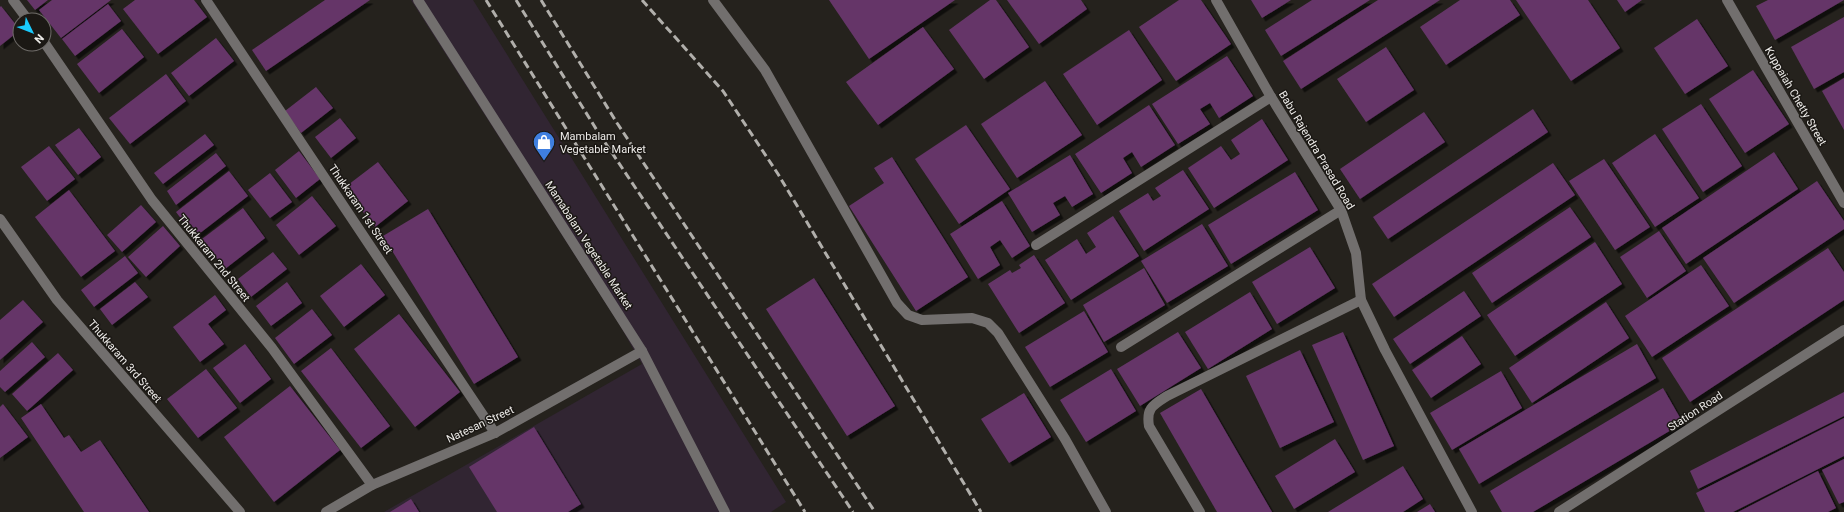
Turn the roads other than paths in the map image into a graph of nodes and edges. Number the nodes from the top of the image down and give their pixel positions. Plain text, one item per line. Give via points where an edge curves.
1 (13, 0) edge
2 (206, 0) edge
3 (418, 0) edge
4 (713, 0) edge
5 (1216, 0) edge
6 (1727, 0) edge
7 (22, 12) edge
8 (51, 52) edge
9 (1271, 97) junction
10 (1844, 203) edge
11 (1341, 210) junction
12 (0, 219) edge
13 (1036, 245) dead end
14 (1361, 300) junction
15 (1844, 330) edge
16 (1121, 347) dead end
17 (642, 350) junction
18 (495, 433) junction
19 (372, 485) junction
20 (240, 512) edge
21 (326, 512) edge
22 (725, 512) edge
23 (1106, 512) edge
24 (1200, 512) edge
25 (1472, 512) edge
26 (1559, 512) edge

1 - 7 street
2 - 18 street, Thukkaram 1st Street
3 - 17 street, Mamabalam Vegetable Market
4 - 23 street via 765,70 897,304 908,315 922,320 972,318 988,323 998,333 1065,439
5 - 9 street, Babu Rajendra Prasad Road
6 - 10 street, Kuppaiah Chetty Street
8 - 19 street, Thukkaram 2nd Street via 152,200 272,348
9 - 11 street, Babu Rajendra Prasad Road
9 - 13 street
11 - 14 street, Babu Rajendra Prasad Road via 1356,253
11 - 16 street
12 - 20 street, Thukkaram 3rd Street via 57,300
14 - 24 street via 1167,396 1150,409 1149,426
14 - 25 street, Babu Rajendra Prasad Road via 1384,350
15 - 26 street, Station Road
17 - 18 street, Natesan Street
17 - 22 street, Mamabalam Vegetable Market
18 - 19 street, Natesan Street
19 - 21 street, Natesan Street

